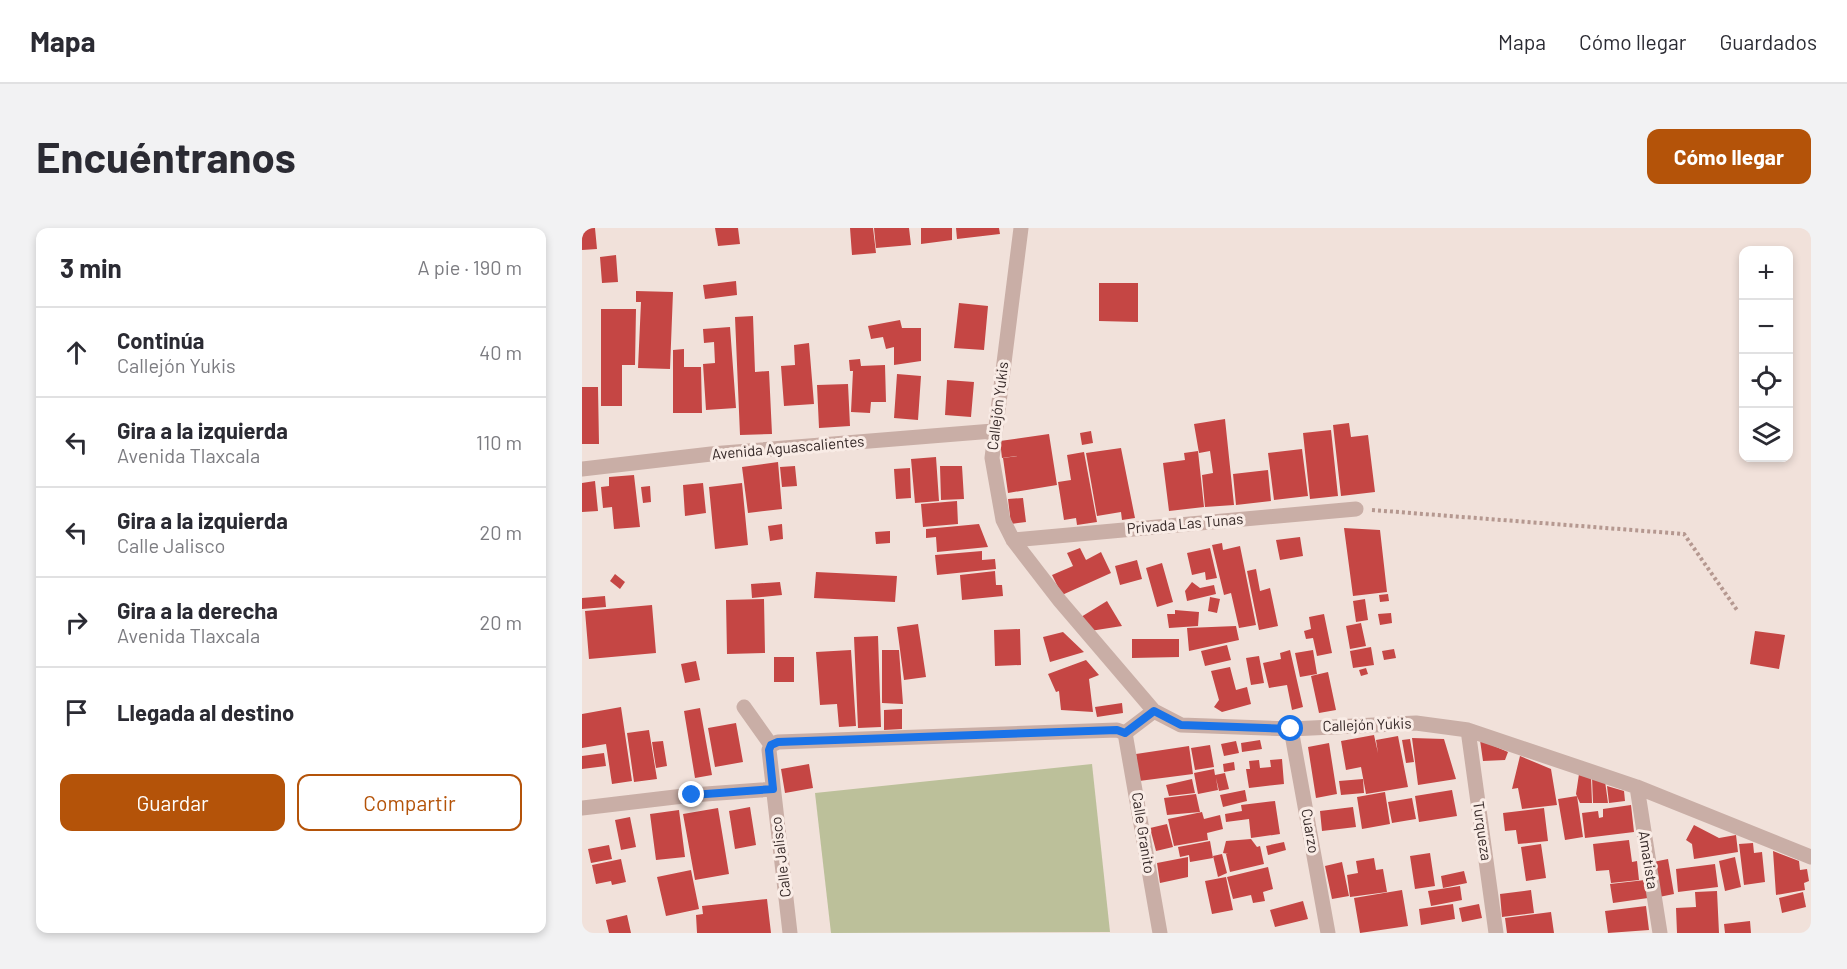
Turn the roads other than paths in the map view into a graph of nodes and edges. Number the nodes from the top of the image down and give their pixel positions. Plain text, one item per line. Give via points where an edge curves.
1 (1021, 228) edge
2 (993, 431) junction
3 (582, 469) edge
4 (1356, 508) road end
5 (1013, 540) junction
6 (744, 707) dead end
7 (1154, 711) junction
8 (1291, 729) junction
9 (1468, 730) junction
10 (1125, 733) junction
11 (771, 745) junction
12 (1637, 787) junction
13 (773, 789) junction
14 (582, 808) edge
15 (1811, 857) edge
16 (790, 933) edge
17 (1160, 933) edge
18 (1328, 933) edge
19 (1496, 933) edge
20 (1660, 933) edge

1 - 2 street, Callejón Yukis
2 - 3 street, Avenida Aguascalientes via 711,454
2 - 5 street, Callejón Yukis via 992,458 999,500
4 - 5 street, Privada Las Tunas
5 - 7 street, Callejón Yukis
6 - 11 street
7 - 8 street, Callejón Yukis via 1181,725
7 - 10 street
8 - 9 street, Callejón Yukis via 1416,723
8 - 18 street, Cuarzo
9 - 12 street, Callejón Yukis
9 - 19 street, Turqueza
10 - 11 street via 1105,730
10 - 17 street, Calle Granito
11 - 13 street, Calle Jalisco
12 - 15 street, Callejón Yukis
12 - 20 street, Amatista
13 - 14 street
13 - 16 street, Calle Jalisco

